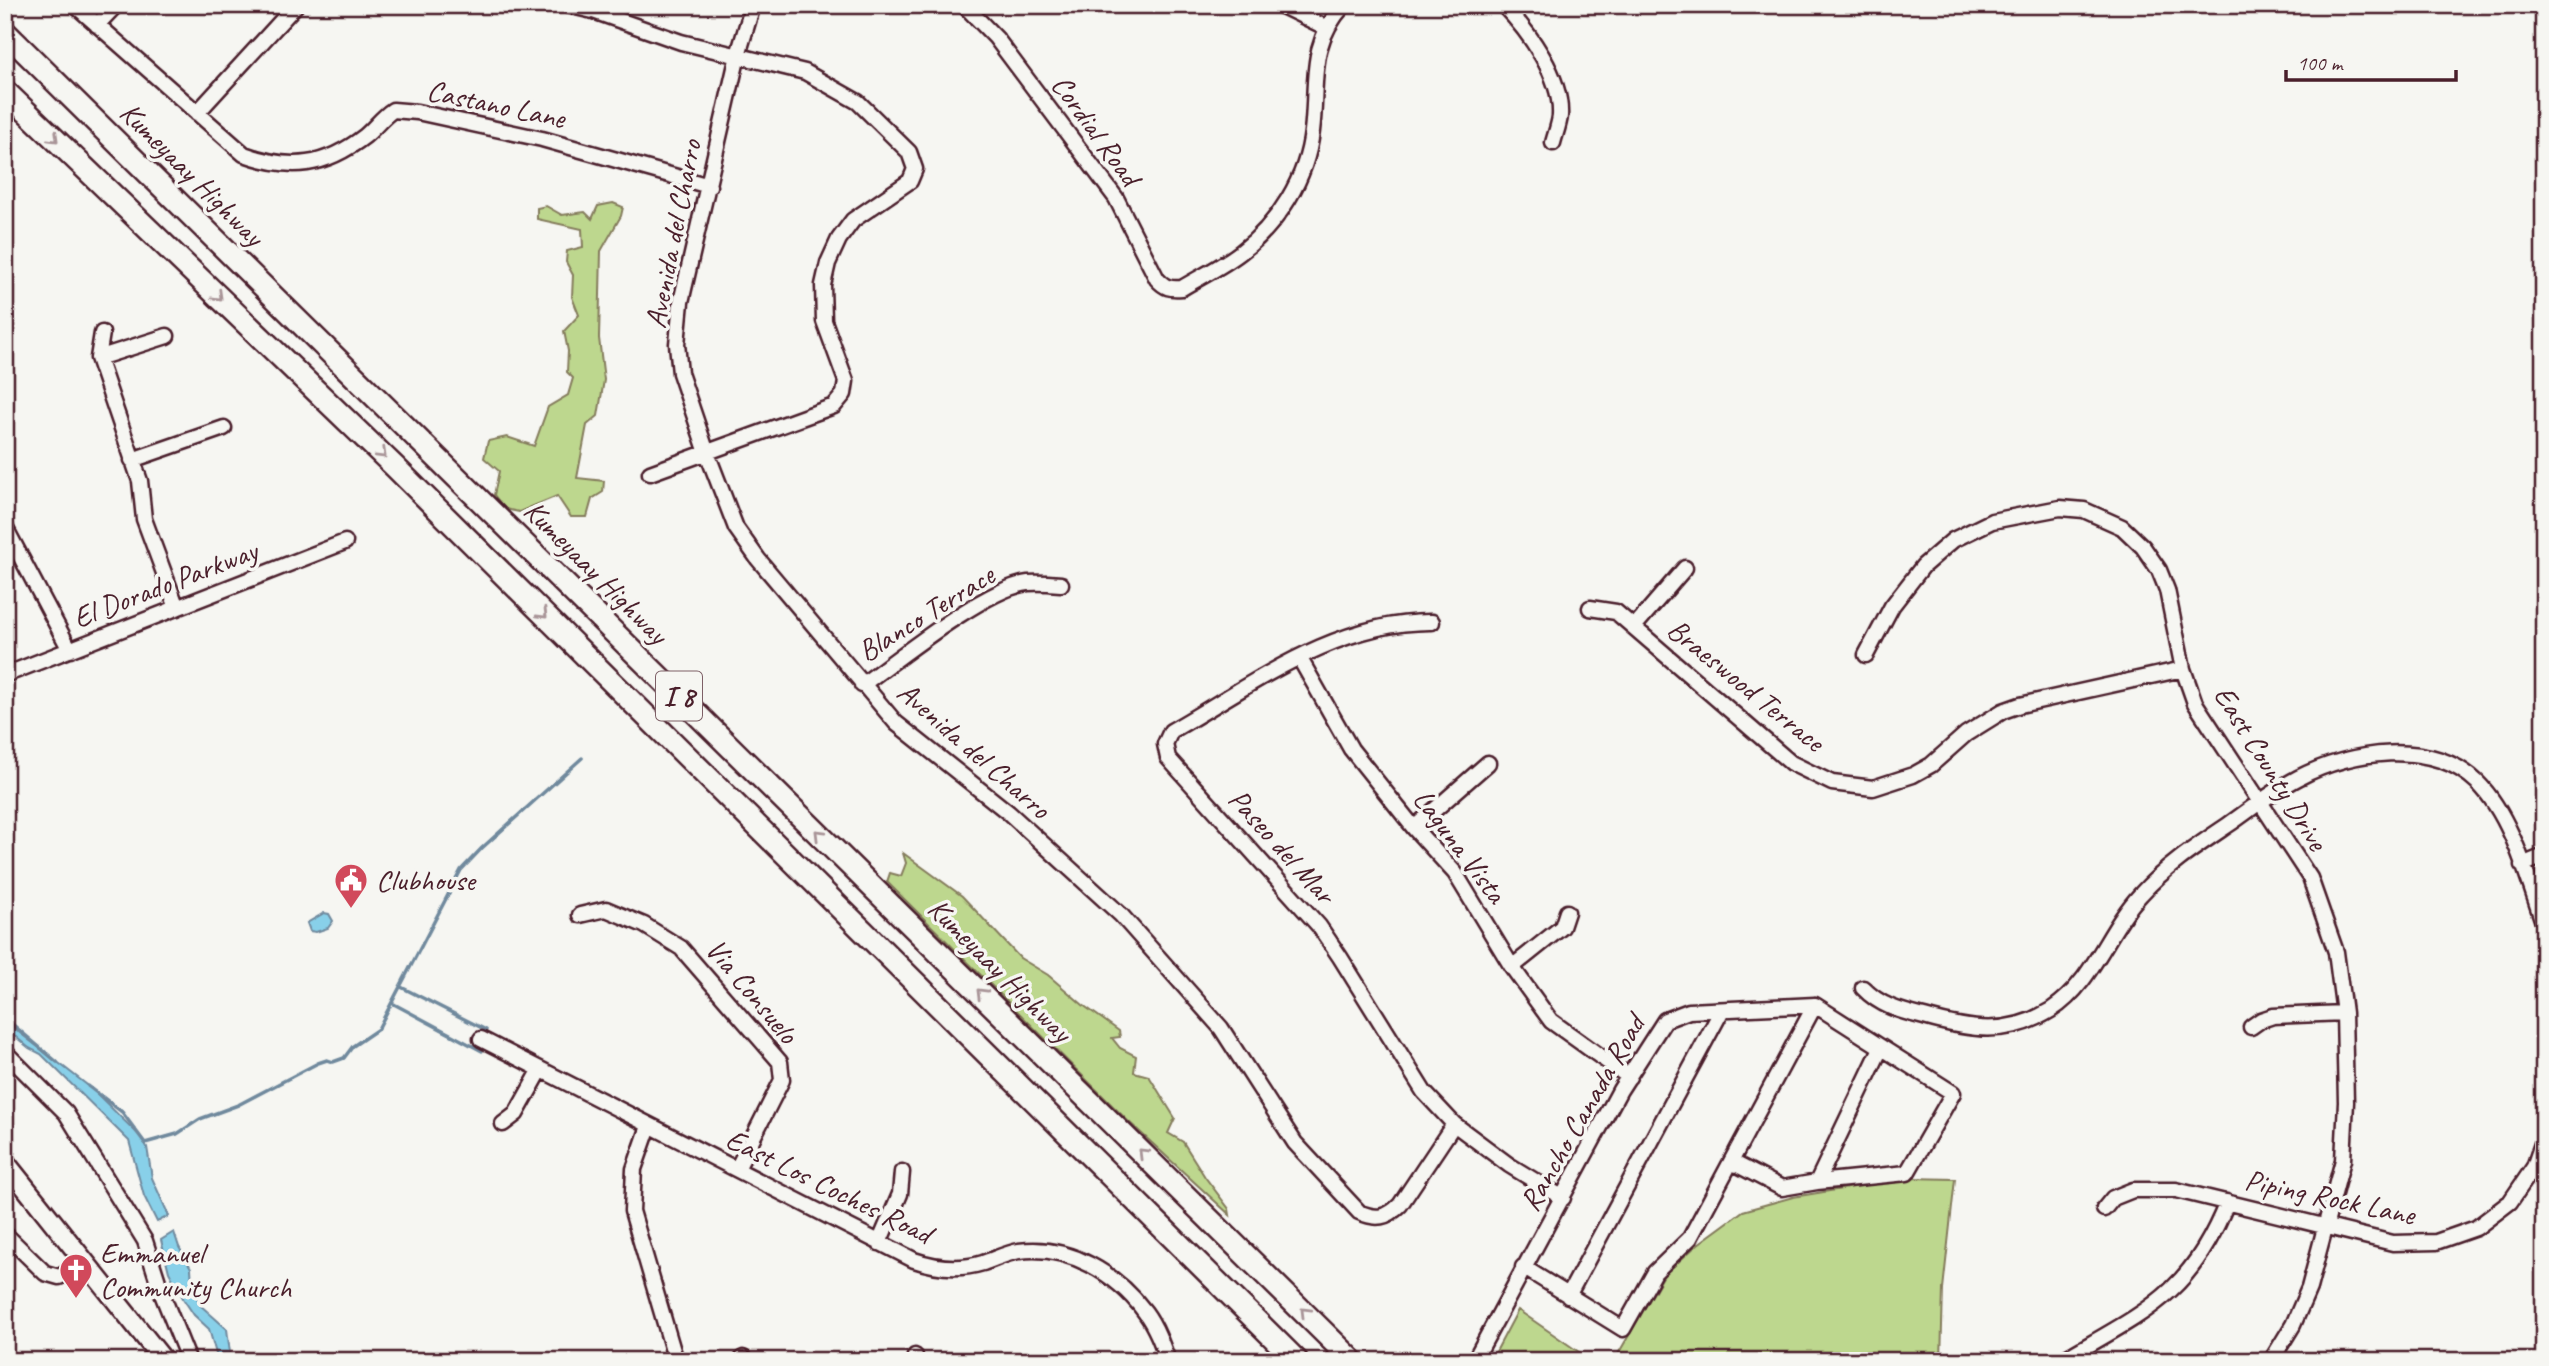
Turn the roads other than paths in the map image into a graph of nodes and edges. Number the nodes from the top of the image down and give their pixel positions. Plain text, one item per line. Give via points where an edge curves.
1 (75, 5) edge
2 (116, 5) edge
3 (296, 5) edge
4 (567, 5) edge
5 (753, 5) edge
6 (964, 5) edge
7 (1280, 5) edge
8 (1344, 5) edge
9 (1503, 5) edge
10 (97, 25) junction
11 (1327, 28) junction
12 (5, 32) edge
13 (738, 55) junction
14 (5, 91) edge
15 (197, 113) junction
16 (1553, 143) dead end
17 (709, 186) junction
18 (102, 333) dead end
19 (167, 336) dead end
20 (98, 358) junction
21 (224, 428) dead end
22 (707, 453) junction
23 (132, 460) junction
24 (650, 473) dead end
25 (5, 527) edge
26 (345, 542) dead end
27 (1685, 568) dead end
28 (1061, 584) dead end
29 (177, 608) junction
30 (1590, 608) dead end
31 (1432, 622) dead end
32 (1634, 628) junction
33 (70, 650) junction
34 (1866, 655) dead end
35 (1299, 657) junction
36 (2183, 669) junction
37 (5, 675) edge
38 (862, 685) junction
39 (1488, 763) dead end
40 (2262, 803) junction
41 (1414, 828) junction
42 (2544, 856) edge
43 (2522, 865) junction
44 (1567, 912) dead end
45 (580, 915) dead end
46 (2544, 925) edge
47 (1512, 967) junction
48 (1863, 988) dead end
49 (1815, 1005) junction
50 (1722, 1010) junction
51 (2344, 1013) junction
52 (2251, 1027) dead end
53 (481, 1039) dead end
54 (1881, 1048) junction
55 (5, 1052) edge
56 (540, 1071) junction
57 (1629, 1077) junction
58 (503, 1124) dead end
59 (1454, 1124) junction
60 (649, 1126) junction
61 (2544, 1138) edge
62 (1731, 1161) junction
63 (5, 1162) edge
64 (737, 1169) junction
65 (902, 1172) dead end
66 (1817, 1182) junction
67 (1563, 1198) junction
68 (2227, 1202) junction
69 (2104, 1209) dead end
70 (2327, 1226) junction
71 (5, 1234) edge
72 (879, 1243) junction
73 (86, 1263) junction
74 (1524, 1267) junction
75 (1568, 1296) junction
76 (164, 1361) edge
77 (189, 1361) edge
78 (676, 1361) edge
79 (1168, 1361) edge
80 (1297, 1361) edge
81 (1353, 1361) edge
82 (1474, 1361) edge
83 (2062, 1361) edge
84 (2271, 1361) edge

1 - 10 street
2 - 10 street
3 - 15 street
4 - 13 street via 681,42
5 - 13 street, Avenida del Charro
6 - 11 street, Cordial Road via 996,38 1116,198 1157,279 1174,289 1238,254 1279,215 1308,153 1315,60
7 - 11 street
8 - 11 street
9 - 16 street via 1524,26 1555,88 1560,116
10 - 15 street
81 -> 12 highway, Kumeyaay Highway / I 8
13 - 17 street, Avenida del Charro
13 - 22 street via 805,72 858,102 909,152 915,169 910,181 853,220 828,263 824,321 846,381 844,394 834,406
14 -> 80 highway, I 8 via 396,467
15 - 17 street, Castano Lane via 244,154 268,163 292,165 327,159 368,134 393,110 542,139
17 - 22 street, Avenida del Charro via 681,302 677,344 680,373
18 - 20 street
19 - 20 street
20 - 23 street
21 - 23 street
22 - 24 street
22 - 38 street, Avenida del Charro via 736,528
23 - 29 street via 140,481 144,519
25 - 33 street
26 - 29 street, El Dorado Parkway
27 - 32 street
28 - 38 street, Blanco Terrace via 1027,583 998,592
29 - 33 street, El Dorado Parkway
30 - 32 street, Braeswood Terrace via 1616,612
31 - 35 street, Paseo del Mar via 1354,633
32 - 36 street, Braeswood Terrace via 1791,763 1832,783 1873,788 1931,765 1966,734 2003,711
33 - 37 street, El Dorado Parkway
34 - 36 street, East County Drive via 1892,606 1923,566 1953,540 1992,521 2072,508 2122,527 2151,558 2167,590
35 - 41 street, Laguna Vista via 1351,749
35 - 59 street, Paseo del Mar via 1171,731 1166,744 1168,758 1319,926 1423,1092
36 - 40 street, East County Drive via 2195,703
38 - 59 street, Avenida del Charro via 896,723 1009,813 1121,915 1221,1028 1295,1143 1359,1212 1368,1217 1391,1214
39 - 41 street
40 - 43 street via 2300,777 2340,761 2382,754 2432,758 2463,770 2484,789 2501,813
40 - 48 street via 2158,876 2120,920 2083,980 2040,1016 2001,1028 1967,1028 1884,1005
40 - 51 street, East County Drive via 2309,878 2325,916 2336,952
41 - 47 street, Laguna Vista via 1455,873
42 - 43 street
43 - 46 street
44 - 47 street via 1562,927
45 - 64 street, Via Consuelo via 606,909 681,948 780,1062 782,1080
47 - 57 street, Laguna Vista via 1551,1021
49 - 50 street, Rancho Canada Road
49 - 54 street
49 - 62 street
50 - 57 street, Rancho Canada Road via 1689,1011 1665,1020
50 - 75 street
51 - 52 street via 2273,1016
51 - 70 street, East County Drive via 2345,1140
53 - 56 street, East Los Coches Road
54 - 66 street
54 - 66 street via 1953,1093 1907,1173
55 - 77 street via 66,1113 145,1241
56 - 58 street via 516,1114
56 - 60 street, East Los Coches Road
57 - 67 street, Rancho Canada Road
59 - 67 street, Paseo del Mar
60 - 64 street, East Los Coches Road
60 - 78 street via 634,1168 632,1211
61 - 70 street, Piping Rock Lane via 2519,1192 2488,1221 2463,1234 2407,1244
62 - 66 street via 1782,1188
62 - 75 street via 1690,1238 1655,1272 1623,1329
63 - 73 main road
64 - 72 street, East Los Coches Road
65 - 72 street via 900,1194
67 - 74 street, Rancho Canada Road
68 - 69 street, Piping Rock Lane via 2176,1190 2146,1189 2113,1198
68 - 70 street, Piping Rock Lane
68 - 83 street via 2204,1252 2169,1294
70 - 84 street, East County Drive via 2302,1307
71 - 73 street via 45,1273 59,1277
72 - 79 street, East Los Coches Road via 914,1261 947,1268 1023,1251 1074,1256 1137,1302 1153,1324
73 - 76 main road
74 - 75 street
74 - 82 street, Rancho Canada Road

